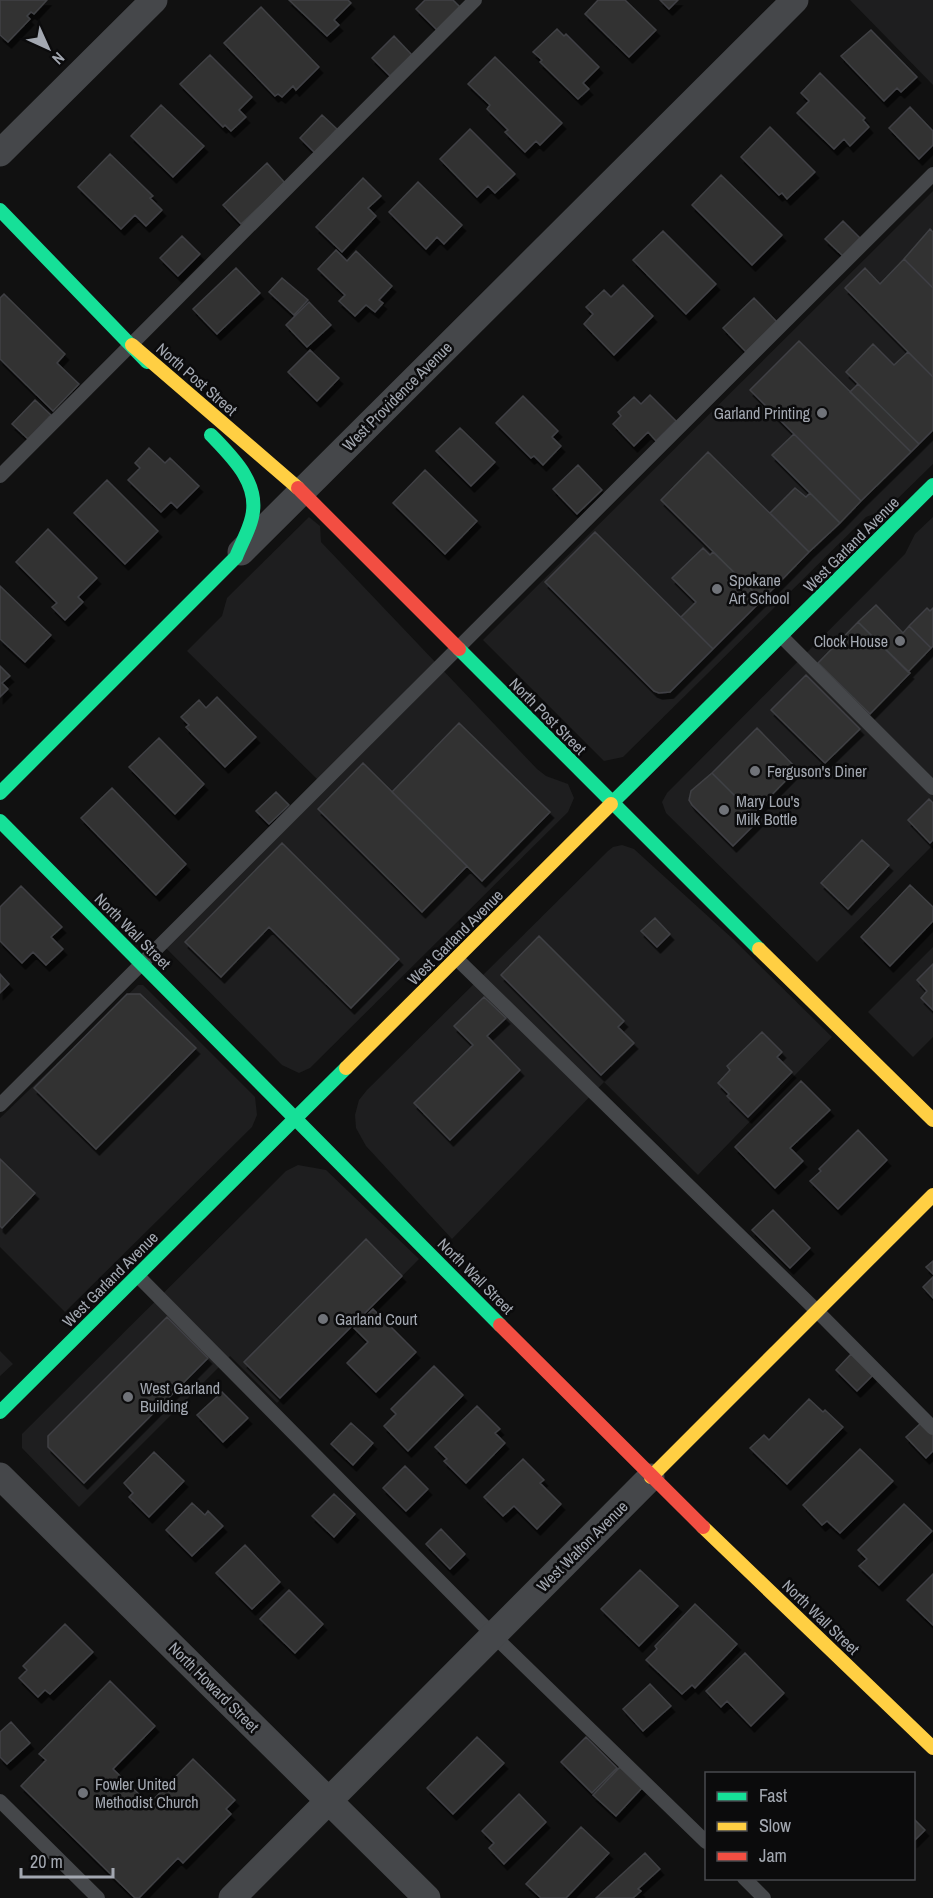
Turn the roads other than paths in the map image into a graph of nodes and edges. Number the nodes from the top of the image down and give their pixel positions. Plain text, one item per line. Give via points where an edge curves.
1 (154, 0) edge
2 (476, 0) edge
3 (795, 0) edge
4 (0, 153) edge
5 (933, 174) edge
6 (0, 210) edge
7 (132, 345) junction
8 (0, 476) edge
9 (933, 485) edge
10 (302, 490) junction
11 (236, 557) junction
12 (781, 636) junction
13 (458, 649) junction
14 (933, 788) edge
15 (0, 793) edge
16 (613, 803) junction
17 (0, 821) edge
18 (457, 959) junction
19 (143, 964) junction
20 (0, 1105) edge
21 (296, 1118) junction
22 (933, 1120) edge
23 (933, 1195) edge
24 (138, 1276) junction
25 (817, 1311) junction
26 (0, 1412) edge
27 (933, 1428) edge
28 (0, 1476) edge
29 (651, 1477) junction
30 (494, 1635) junction
31 (933, 1748) edge
32 (328, 1800) junction
33 (0, 1801) edge
34 (705, 1841) edge
35 (746, 1880) edge
36 (98, 1898) edge
37 (232, 1898) edge
38 (427, 1898) edge
39 (764, 1898) edge

1 - 4 street
2 - 7 lane
3 - 10 street, West Providence Avenue
5 - 13 lane
6 - 7 street, North Post Street
7 - 8 lane
7 - 10 street, North Post Street
7 - 11 street, North Post Street via 242,471 252,490 254,511
9 - 12 street, West Garland Avenue
10 - 11 street, West Providence Avenue
10 - 13 street, North Post Street
11 - 15 street, West Providence Avenue
12 - 14 lane
12 - 16 street, West Garland Avenue
13 - 16 street, North Post Street
13 - 19 lane
16 - 18 street, West Garland Avenue
16 - 22 street, North Post Street
17 - 19 street, North Wall Street
18 - 21 street, West Garland Avenue
18 - 25 lane
19 - 20 lane
19 - 21 street, North Wall Street
21 - 24 street, West Garland Avenue
21 - 29 street, North Wall Street
23 - 25 street, West Walton Avenue
24 - 26 street, West Garland Avenue
24 - 30 lane
25 - 27 lane
25 - 29 street, West Walton Avenue
28 - 32 street, North Howard Street
29 - 30 street, West Walton Avenue
29 - 31 street, North Wall Street
30 - 32 street, West Walton Avenue
30 - 34 lane
32 - 37 street, West Walton Avenue
32 - 38 street, North Howard Street
33 - 36 lane
35 - 39 lane

